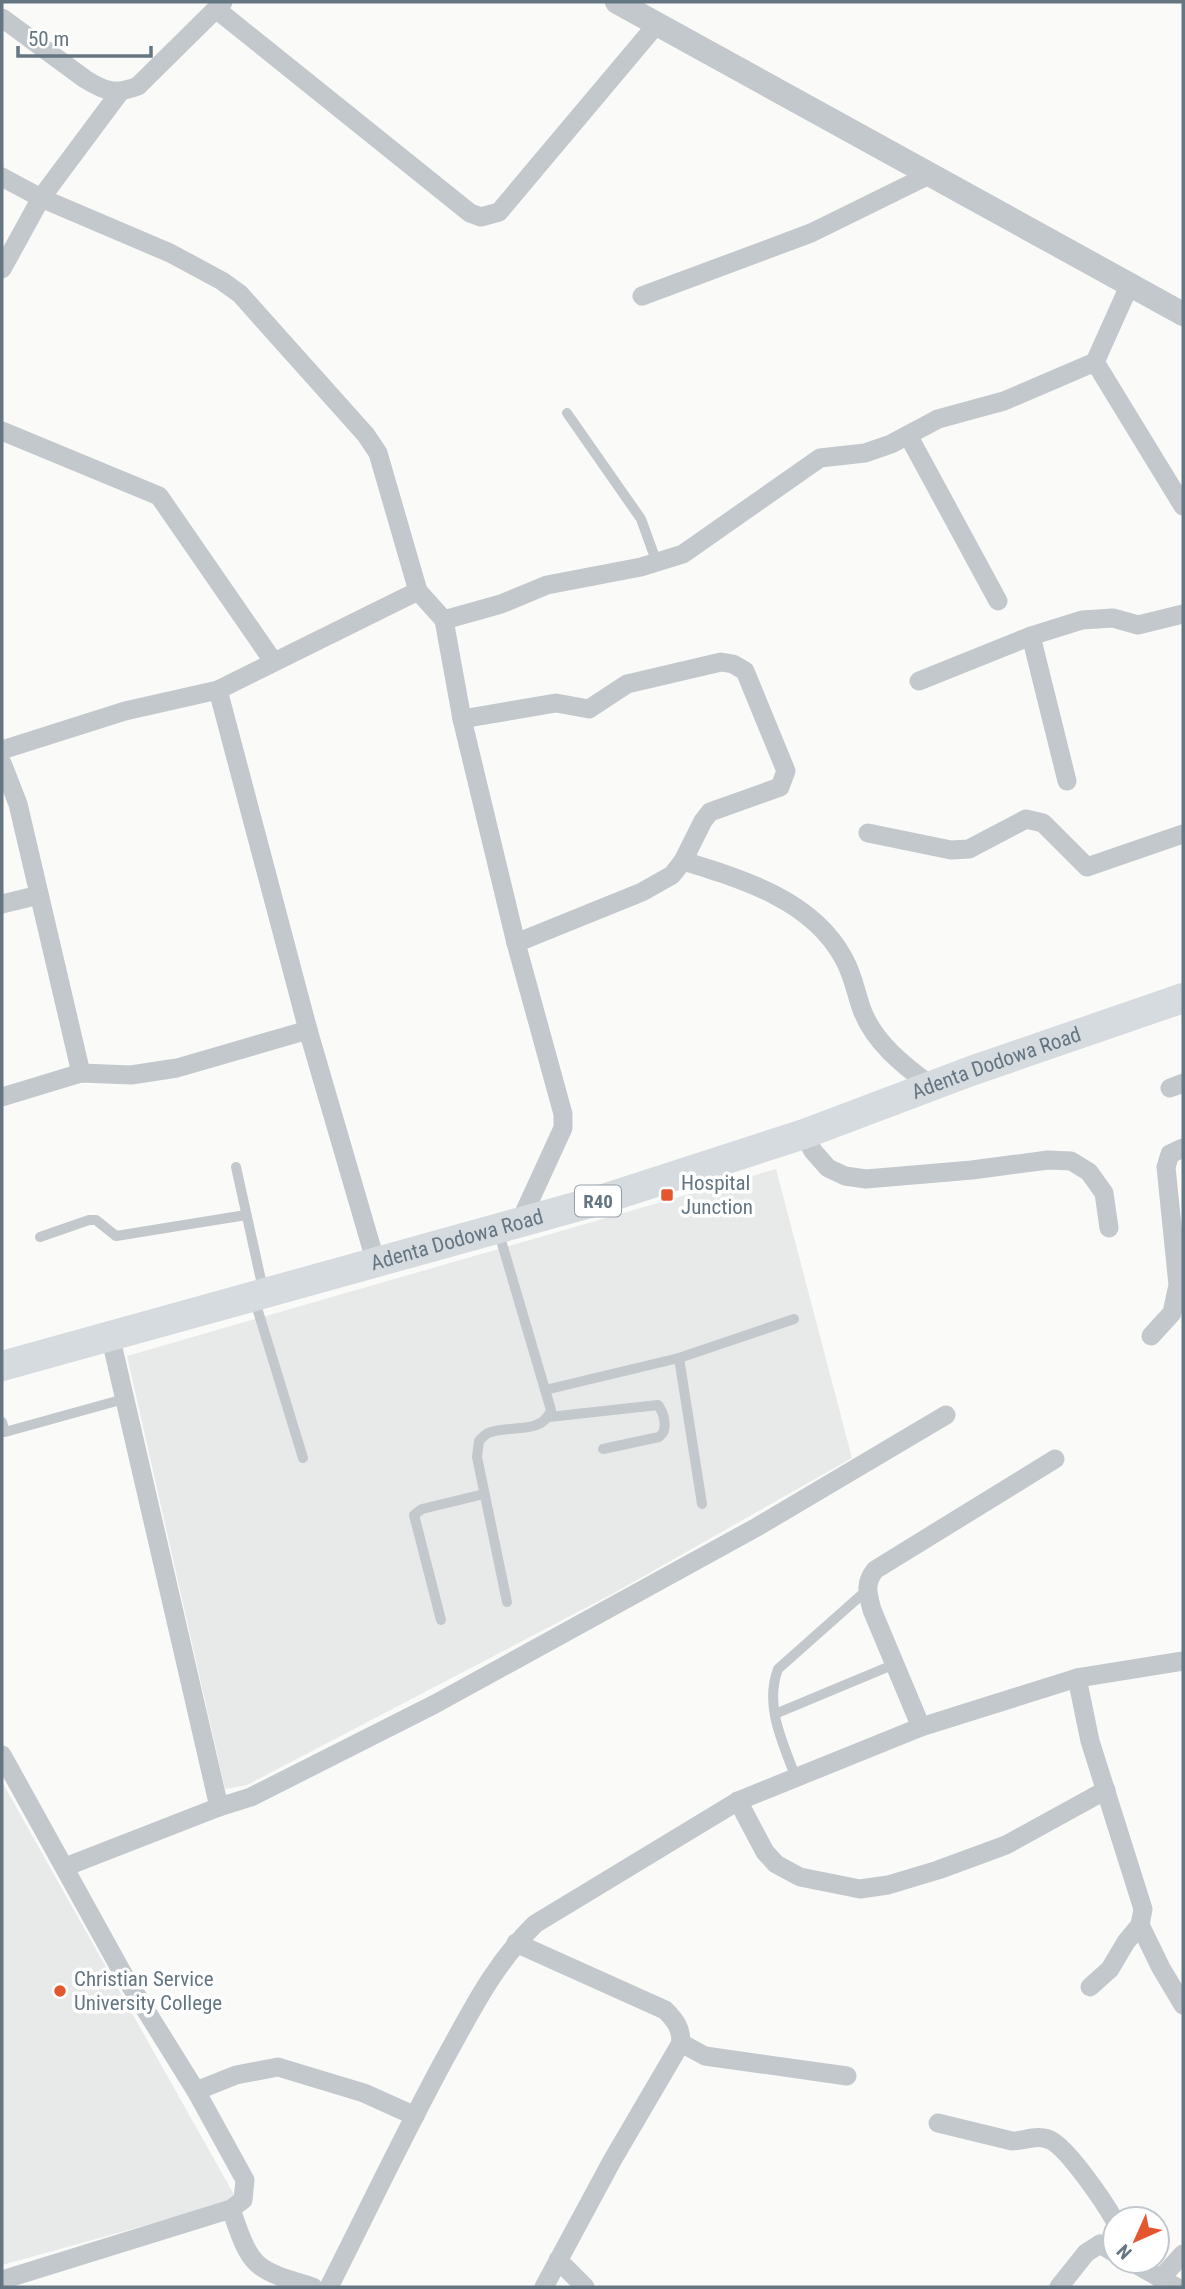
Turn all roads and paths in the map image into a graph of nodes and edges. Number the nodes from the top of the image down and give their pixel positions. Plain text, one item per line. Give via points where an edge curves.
1 (617, 2) edge
2 (220, 5) edge
3 (2, 18) edge
4 (657, 24) junction
5 (120, 92) junction
6 (929, 175) junction
7 (2, 177) edge
8 (41, 198) junction
9 (2, 269) edge
10 (1130, 284) junction
11 (642, 296) dead end
12 (1183, 314) edge
13 (1094, 362) junction
14 (568, 413) dead end
15 (2, 431) edge
16 (908, 435) junction
17 (1183, 506) edge
18 (657, 563) junction
19 (418, 591) junction
20 (998, 601) dead end
21 (444, 620) junction
22 (1181, 620) edge
23 (1031, 636) junction
24 (274, 661) junction
25 (919, 681) dead end
26 (218, 690) junction
27 (462, 719) junction
28 (2, 750) edge
29 (2, 763) edge
30 (1067, 782) dead end
31 (868, 833) dead end
32 (1183, 834) edge
33 (683, 861) junction
34 (39, 894) junction
35 (2, 904) edge
36 (516, 943) junction
37 (1183, 998) edge
38 (308, 1030) junction
39 (81, 1073) junction
40 (930, 1085) junction
41 (2, 1097) edge
42 (804, 1134) junction
43 (1183, 1148) edge
44 (236, 1167) dead end
45 (246, 1215) junction
46 (508, 1227) junction
47 (1108, 1228) dead end
48 (40, 1237) dead end
49 (376, 1263) junction
50 (258, 1295) junction
51 (794, 1319) dead end
52 (110, 1335) junction
53 (1151, 1336) dead end
54 (678, 1359) junction
55 (2, 1366) edge
56 (545, 1390) junction
57 (124, 1399) junction
58 (946, 1415) dead end
59 (549, 1417) junction
60 (3, 1429) edge
61 (603, 1449) dead end
62 (303, 1458) dead end
63 (1055, 1459) dead end
64 (484, 1494) junction
65 (702, 1504) dead end
66 (867, 1590) junction
67 (507, 1602) dead end
68 (441, 1620) dead end
69 (1183, 1661) edge
70 (895, 1664) junction
71 (1077, 1678) junction
72 (775, 1714) junction
73 (922, 1727) junction
74 (2, 1755) edge
75 (796, 1778) junction
76 (1106, 1790) junction
77 (738, 1801) junction
78 (219, 1807) junction
79 (65, 1867) junction
80 (1140, 1925) junction
81 (516, 1943) junction
82 (1090, 1987) dead end
83 (1183, 2005) edge
84 (681, 2043) junction
85 (847, 2077) dead end
86 (196, 2091) junction
87 (415, 2116) junction
88 (939, 2123) dead end
89 (1104, 2205) edge
90 (231, 2208) junction
91 (1101, 2245) edge
92 (1183, 2254) edge
93 (558, 2260) junction
94 (2, 2280) edge
95 (1168, 2283) edge
96 (313, 2287) edge
97 (329, 2287) edge
98 (544, 2287) edge
99 (585, 2287) edge
100 (1059, 2287) edge

1 - 4 street
2 - 4 street via 470,214 481,217 499,212
2 - 5 street via 138,86
3 - 5 street via 96,86
4 - 6 street
5 - 8 street
6 - 10 street
6 - 11 street via 811,233
7 - 8 street
8 - 9 street
8 - 19 street via 170,253 240,294 378,453
10 - 12 street
10 - 13 street
13 - 16 street via 1004,401 938,419
13 - 17 street
14 - 18 lane via 641,519
15 - 24 street via 159,496
16 - 18 street via 865,453 820,458 683,554
16 - 20 street
18 - 21 street via 547,585
19 - 21 street
19 - 24 street
21 - 27 street
22 - 23 street via 1139,625 1113,618 1082,620
23 - 25 street
23 - 30 street
24 - 26 street
26 - 28 street via 125,711
26 - 38 street
27 - 33 street via 556,703 589,709 627,684 721,662 745,671 786,771 780,787 710,812
27 - 36 street
29 - 34 street via 18,804
31 - 32 street via 951,850 969,849 1026,819 1043,823 1087,867
33 - 36 street via 672,875 642,892
33 - 40 street via 768,891 801,911 844,959 863,1013 881,1042
34 - 35 street
34 - 39 street
36 - 46 street via 560,1098 563,1128
37 - 40 main road, Adenta Dodowa Road / R40
38 - 39 street via 177,1068 131,1075
38 - 49 street
39 - 41 street
40 - 42 main road, Adenta Dodowa Road / R40
42 - 46 main road, Adenta Dodowa Road / R40
42 - 47 street via 828,1168 866,1179 1071,1161 1089,1172 1104,1193
43 - 53 street via 1170,1154 1166,1167 1178,1285 1172,1313
44 - 45 lane
45 - 48 lane via 116,1236 96,1220 89,1220
45 - 50 lane
46 - 49 main road, Adenta Dodowa Road / R40
46 - 56 lane
49 - 50 main road, Adenta Dodowa Road / R40
50 - 52 main road, Adenta Dodowa Road / R40
50 - 62 lane
51 - 54 lane
52 - 55 main road, Adenta Dodowa Road / R40
52 - 57 street
54 - 56 lane
54 - 65 lane
56 - 59 lane
57 - 60 lane
57 - 78 street
58 - 78 street via 757,1527 435,1704 251,1797
59 - 61 lane via 658,1405 662,1410 664,1434
59 - 64 lane via 540,1424 488,1433 479,1441
63 - 66 street via 875,1570
64 - 67 lane
64 - 68 lane via 422,1509 414,1516
66 - 70 street
66 - 72 lane via 778,1669 773,1683
69 - 71 street
70 - 72 lane
70 - 73 street
71 - 73 street
71 - 76 street
72 - 75 lane
73 - 75 street
74 - 79 street
75 - 77 street
76 - 77 street via 1006,1844 939,1870 860,1889 800,1877 776,1864
76 - 80 street via 1141,1898
77 - 81 street via 535,1924
78 - 79 street
79 - 86 street via 122,1972
80 - 82 street via 1110,1969
80 - 83 street
81 - 84 street via 665,2010 677,2022
81 - 87 street via 489,1978
84 - 85 street via 705,2056
84 - 93 street
86 - 87 street via 236,2075 278,2067 351,2088
86 - 90 street via 245,2180 243,2200
87 - 97 street
88 - 89 street via 1012,2141 1050,2140 1084,2175
90 - 94 street
90 - 96 street via 244,2246 257,2266
91 - 100 street via 1086,2253
92 - 95 street
93 - 98 street
93 - 99 street

